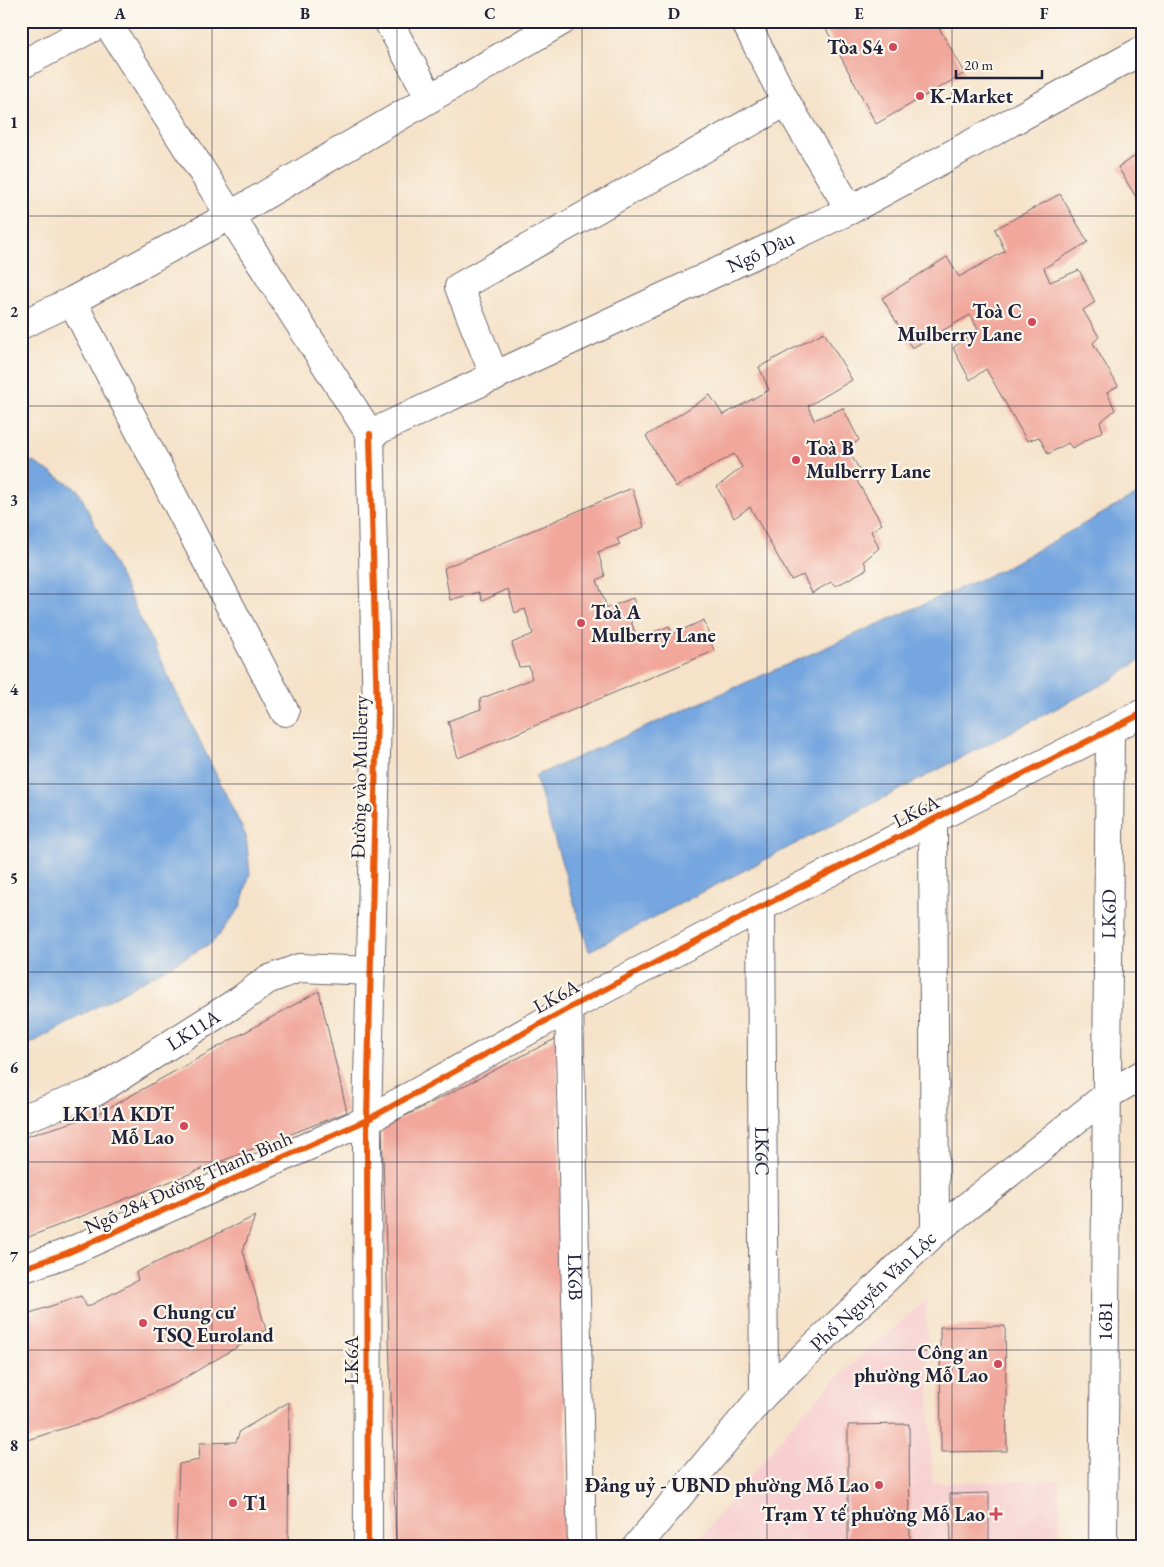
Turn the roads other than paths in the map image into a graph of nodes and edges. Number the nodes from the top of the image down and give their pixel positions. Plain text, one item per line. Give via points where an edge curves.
1 (106, 21) edge
2 (388, 21) edge
3 (562, 21) edge
4 (745, 21) edge
5 (1143, 50) edge
6 (21, 65) edge
7 (430, 98) junction
8 (786, 102) junction
9 (850, 210) junction
10 (231, 215) junction
11 (72, 301) junction
12 (21, 325) edge
13 (495, 377) junction
14 (370, 434) junction
15 (285, 712) dead end
16 (1143, 713) edge
17 (1110, 730) junction
18 (933, 821) junction
19 (762, 907) junction
20 (371, 971) junction
21 (569, 1008) junction
22 (1143, 1074) edge
23 (1106, 1096) junction
24 (21, 1119) edge
25 (367, 1120) junction
26 (935, 1232) junction
27 (21, 1269) edge
28 (764, 1394) junction
29 (368, 1546) edge
30 (582, 1546) edge
31 (636, 1546) edge
32 (1103, 1546) edge

1 - 6 street
1 - 10 street
2 - 7 street
3 - 7 street
4 - 8 street
5 - 9 street, Ngõ Dâu
7 - 10 street
8 - 9 street
8 - 13 street via 459,286
9 - 13 street, Ngõ Dâu
10 - 11 street
10 - 14 street
11 - 12 street
11 - 15 street
13 - 14 street, Ngõ Dâu
14 - 20 street, Đường vào Mulberry via 377,712
16 - 17 street, LK6A
17 - 18 street, LK6A
17 - 23 street, LK6D
18 - 19 street, LK6A
18 - 26 street
19 - 21 street, LK6A
19 - 28 street, LK6C
20 - 24 street, LK11A via 299,968 267,980 97,1092
20 - 25 street, Đường vào Mulberry
21 - 25 street, LK6A
21 - 30 street, LK6B
22 - 23 street, Phố Nguyễn Văn Lộc
23 - 26 street, Phố Nguyễn Văn Lộc
23 - 32 street, 16B1
25 - 27 street, Ngõ 284 Đường Thanh Bình via 67,1253
25 - 29 street, LK6A
26 - 28 street, Phố Nguyễn Văn Lộc
28 - 31 street, Phố Nguyễn Văn Lộc

